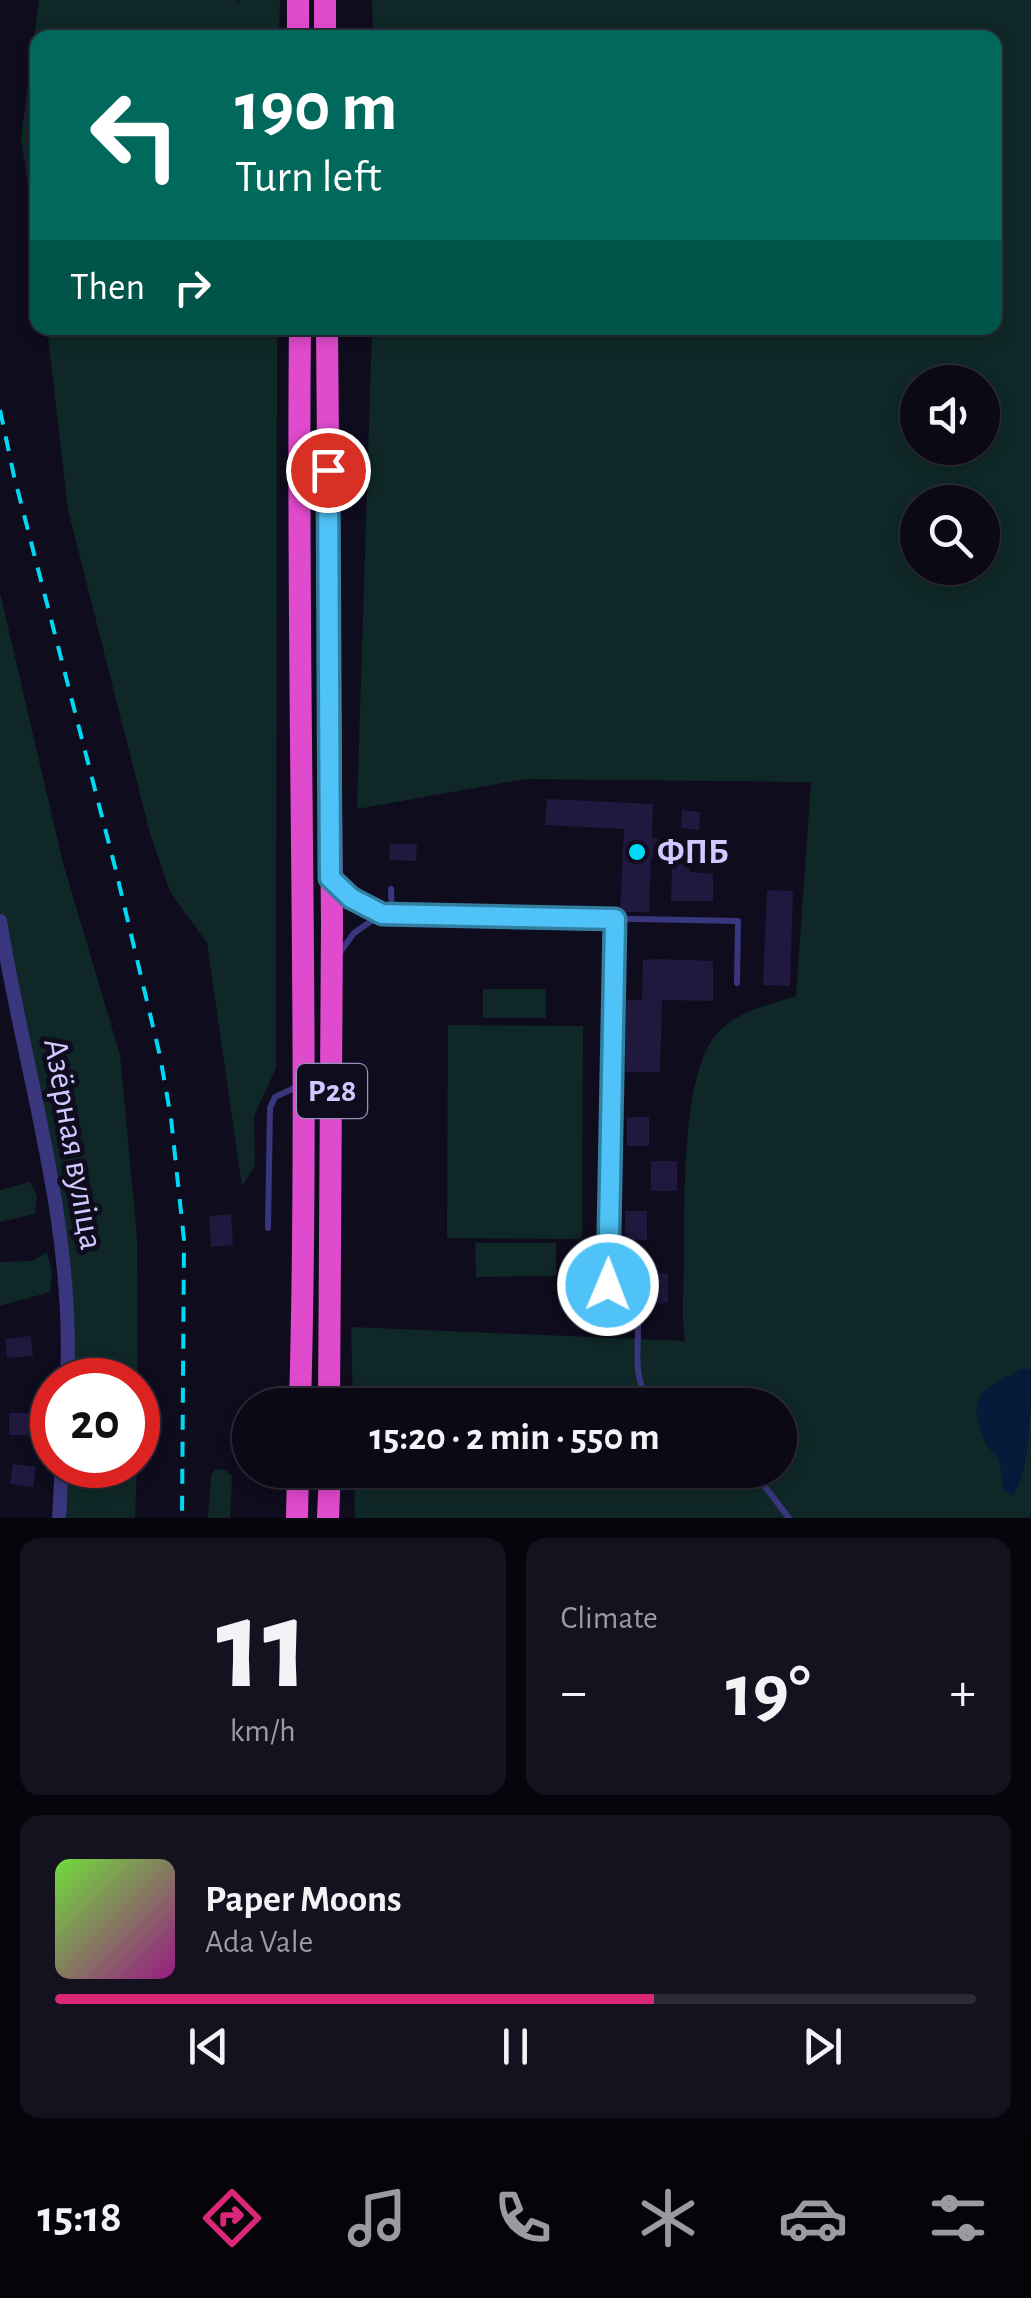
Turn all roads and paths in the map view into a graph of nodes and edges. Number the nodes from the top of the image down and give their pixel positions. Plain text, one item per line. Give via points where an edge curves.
1 (298, 0) edge
2 (325, 0) edge
3 (298, 30) edge
4 (326, 30) edge
5 (300, 335) edge
6 (327, 335) edge
7 (330, 878) junction
8 (391, 889) dead end
9 (382, 914) junction
10 (392, 915) junction
11 (615, 919) junction
12 (0, 921) edge
13 (331, 968) junction
14 (737, 983) dead end
15 (303, 1084) junction
16 (268, 1228) dead end
17 (67, 1358) edge
18 (300, 1388) edge
19 (329, 1388) edge
20 (642, 1388) edge
21 (61, 1488) edge
22 (297, 1488) edge
23 (329, 1488) edge
24 (766, 1488) edge
25 (60, 1518) edge
26 (296, 1518) edge
27 (328, 1518) edge
28 (789, 1518) edge

1 - 3 highway
2 - 4 highway
5 - 15 highway, Р28
6 - 7 highway, Р28
7 - 9 lane
7 - 13 highway, Р28
8 - 10 lane
9 - 10 lane
9 - 13 lane via 354,934
10 - 11 lane
11 - 14 lane via 738,921
11 - 20 lane via 608,1322 638,1322
12 - 17 street, Азёрная вуліца via 57,1214
13 - 19 highway, Р28
15 - 16 lane via 270,1108
15 - 18 highway, Р28
21 - 25 street
22 - 26 highway
23 - 27 highway
24 - 28 lane

